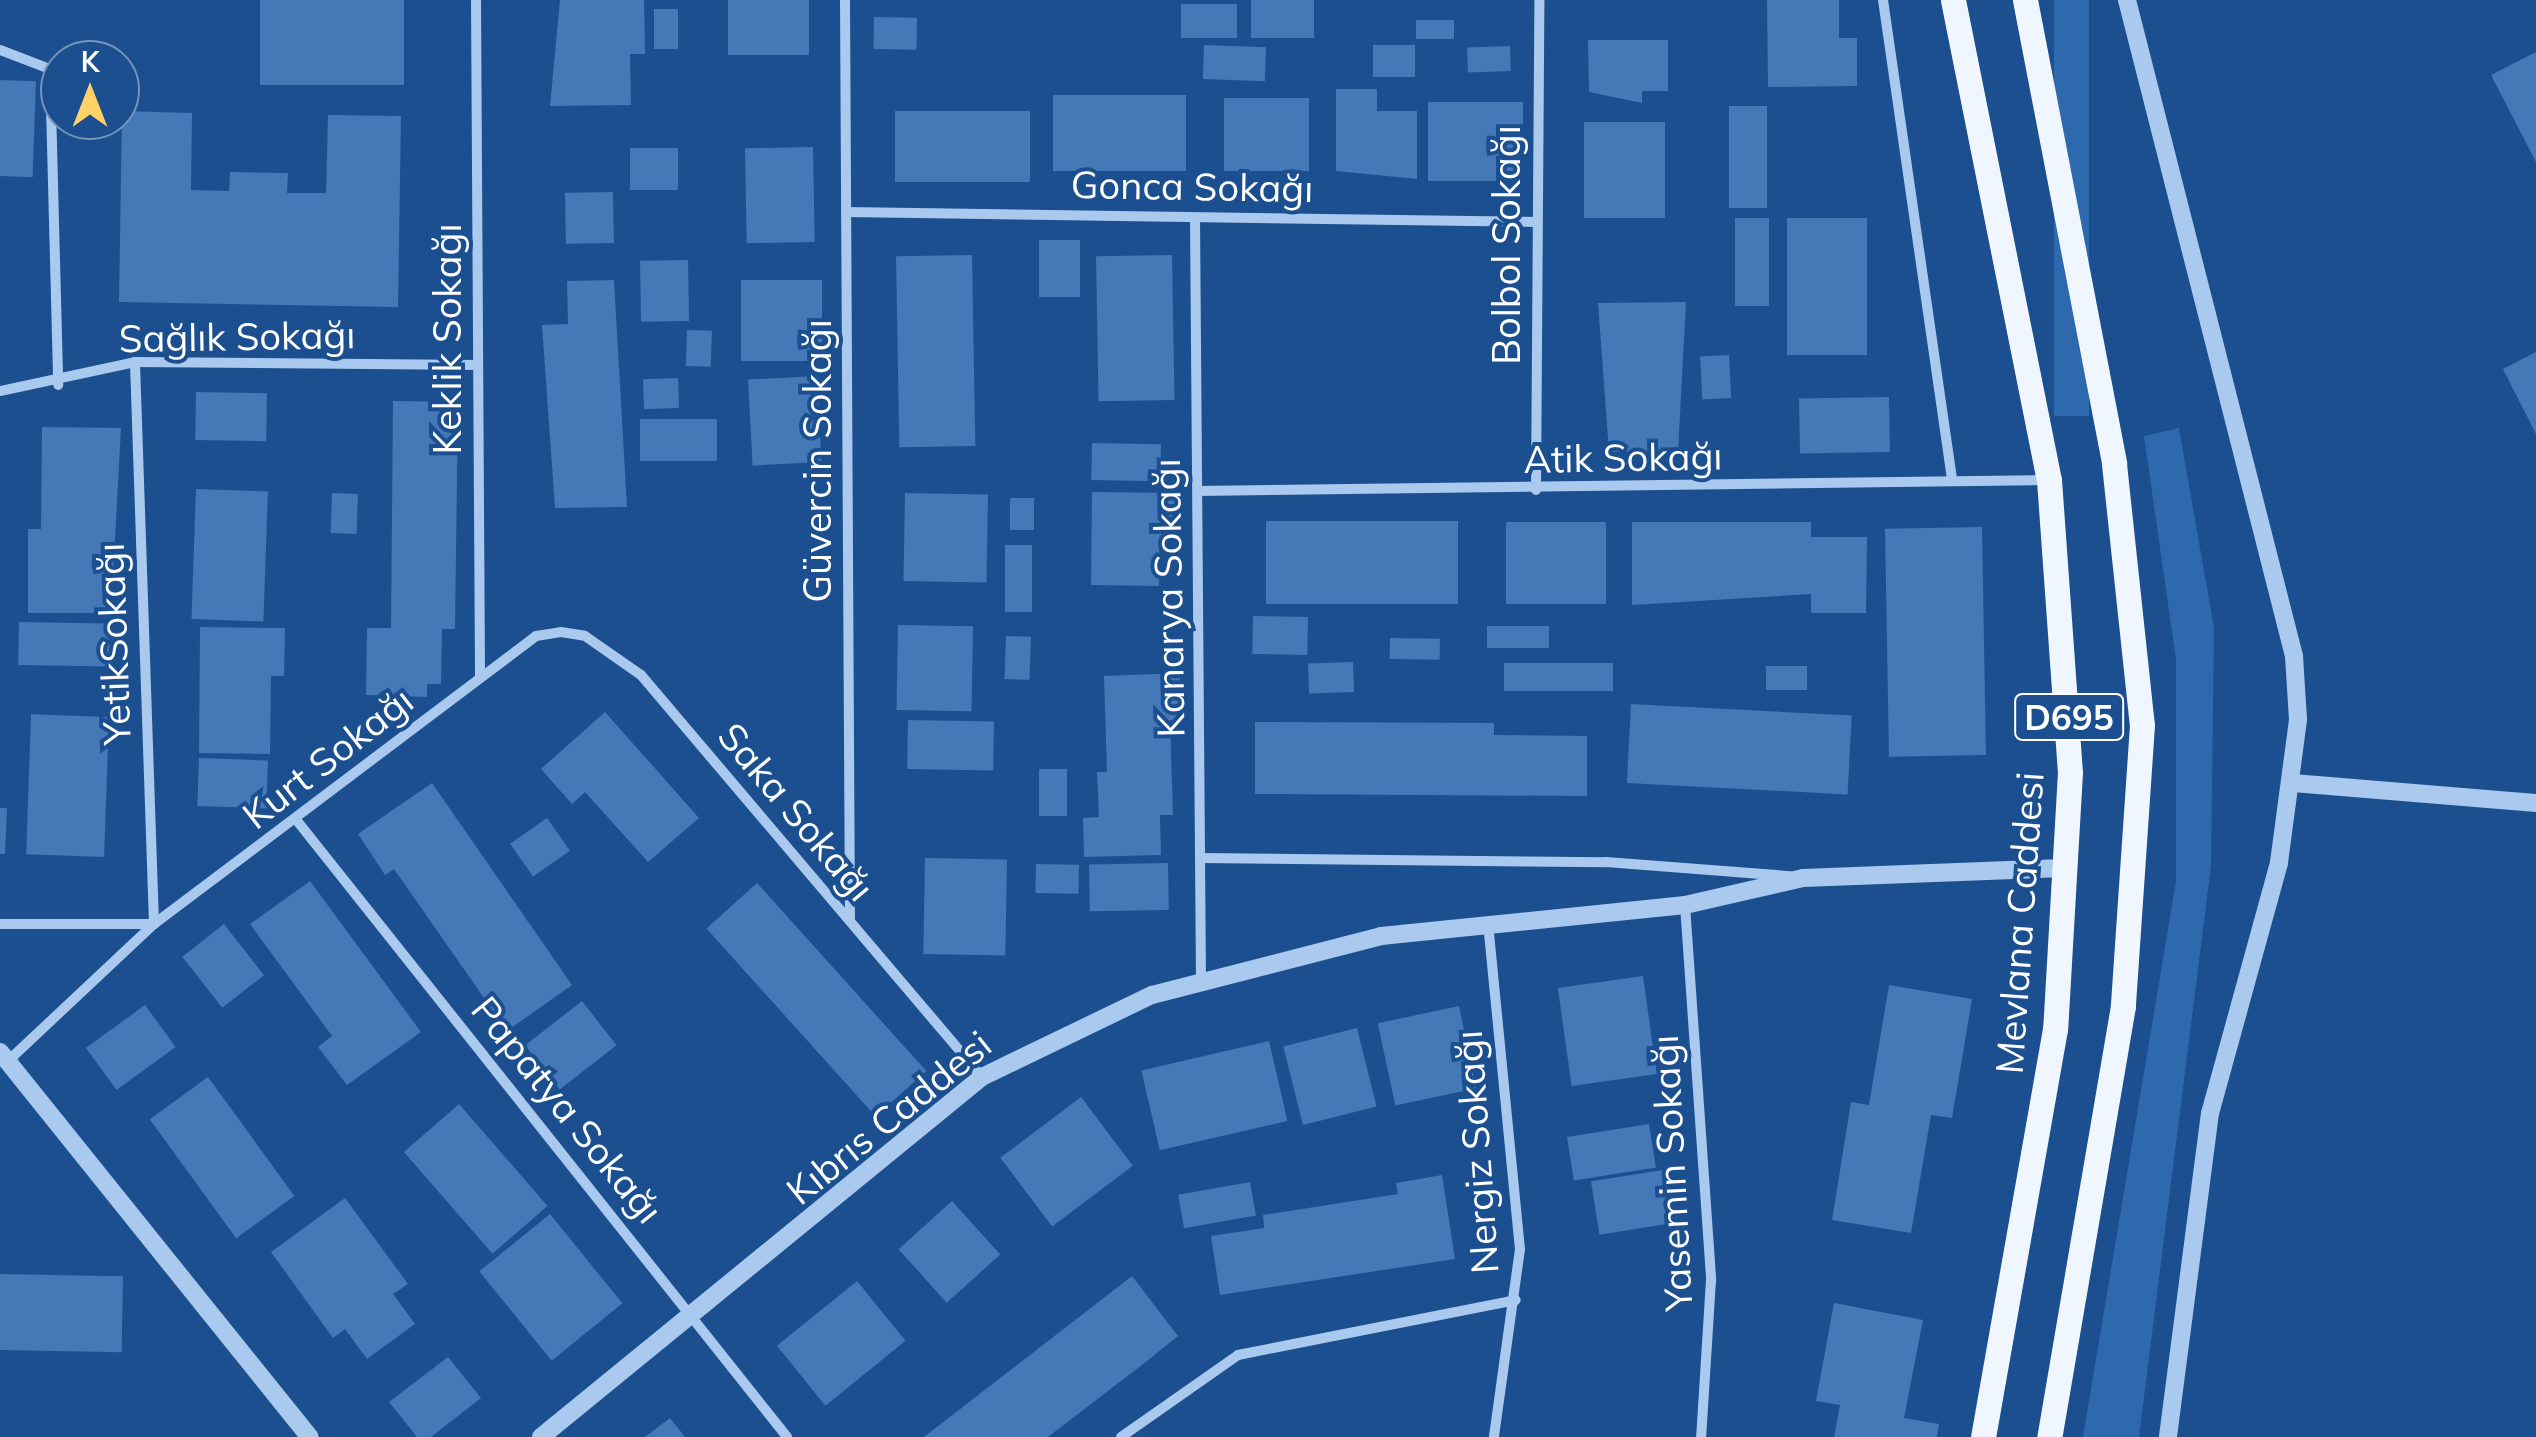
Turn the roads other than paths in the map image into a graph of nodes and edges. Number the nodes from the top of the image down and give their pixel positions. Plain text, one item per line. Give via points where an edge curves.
1 (476, 0) edge
2 (845, 0) edge
3 (1539, 0) edge
4 (1883, 0) edge
5 (1953, 0) edge
6 (2025, 0) edge
7 (2127, 0) edge
8 (0, 50) edge
9 (846, 212) junction
10 (1195, 218) junction
11 (1538, 222) junction
12 (134, 362) junction
13 (478, 366) junction
14 (58, 385) junction
15 (0, 391) edge
16 (2050, 480) junction
17 (1952, 481) junction
18 (1198, 490) junction
19 (1536, 490) junction
20 (536, 636) joint
21 (480, 677) junction
22 (2293, 783) junction
23 (2536, 803) edge
24 (298, 822) junction
25 (1201, 858) junction
26 (2068, 868) junction
27 (1803, 878) junction
28 (1685, 906) junction
29 (850, 922) junction
30 (1488, 922) junction
31 (0, 924) edge
32 (154, 924) junction
33 (1201, 977) junction
34 (4, 1056) edge
35 (982, 1078) junction
36 (1516, 1300) junction
37 (696, 1320) junction
38 (310, 1437) edge
39 (541, 1437) edge
40 (787, 1437) edge
41 (1121, 1437) edge
42 (1494, 1437) edge
43 (1702, 1437) edge
44 (1983, 1437) edge
45 (2049, 1437) edge
46 (2168, 1437) edge

1 - 13 street, Keklik Sokağı
2 - 9 street, Güvercin Sokağı
3 - 11 street, Bolbol Sokağı
4 - 17 street
5 - 16 main road, Mevlana Caddesi / D695
6 - 45 main road, D695 via 2126,538 2142,726 2123,1006
7 - 22 street via 2294,656
8 - 14 street via 50,69
9 - 10 street, Gonca Sokağı
9 - 29 street, Güvercin Sokağı
10 - 11 street, Gonca Sokağı
10 - 18 street, Kanarya Sokağı
11 - 19 street, Bolbol Sokağı
12 - 13 street, Sağlık Sokağı
12 - 14 street, Sağlık Sokağı
12 - 32 street, YetikSokağı
13 - 21 street, Keklik Sokağı
14 - 15 street, Sağlık Sokağı
16 - 17 street, Atik Sokağı
16 - 26 main road, Mevlana Caddesi / D695 via 2068,679
17 - 19 street, Atik Sokağı
18 - 19 street, Atik Sokağı
18 - 25 street, Kanarya Sokağı
20 - 21 street, Kurt Sokağı
20 - 29 street, Saka Sokağı via 586,636 641,675
21 - 24 street, Kurt Sokağı
22 - 23 street
22 - 46 street via 2210,1113
24 - 32 street, Kurt Sokağı
24 - 37 street, Papatya Sokağı
25 - 27 street, Kıbrıs Caddesi via 1606,862
25 - 33 street, Kanarya Sokağı
26 - 27 street, Kıbrıs Caddesi
26 - 44 main road, Mevlana Caddesi / D695 via 2055,1029
27 - 28 street, Kıbrıs Caddesi
28 - 30 street, Kıbrıs Caddesi
28 - 43 street, Yasemin Sokağı via 1711,1280
29 - 35 street, Saka Sokağı
30 - 33 street, Kıbrıs Caddesi
30 - 36 street, Nergiz Sokağı via 1518,1197
31 - 32 street
32 - 34 street, Kurt Sokağı
33 - 35 street, Kıbrıs Caddesi via 1087,1019
34 - 38 street
35 - 37 street, Kıbrıs Caddesi
36 - 41 street via 1238,1356
36 - 42 street, Nergiz Sokağı
37 - 39 street, Kıbrıs Caddesi
37 - 40 street, Papatya Sokağı

